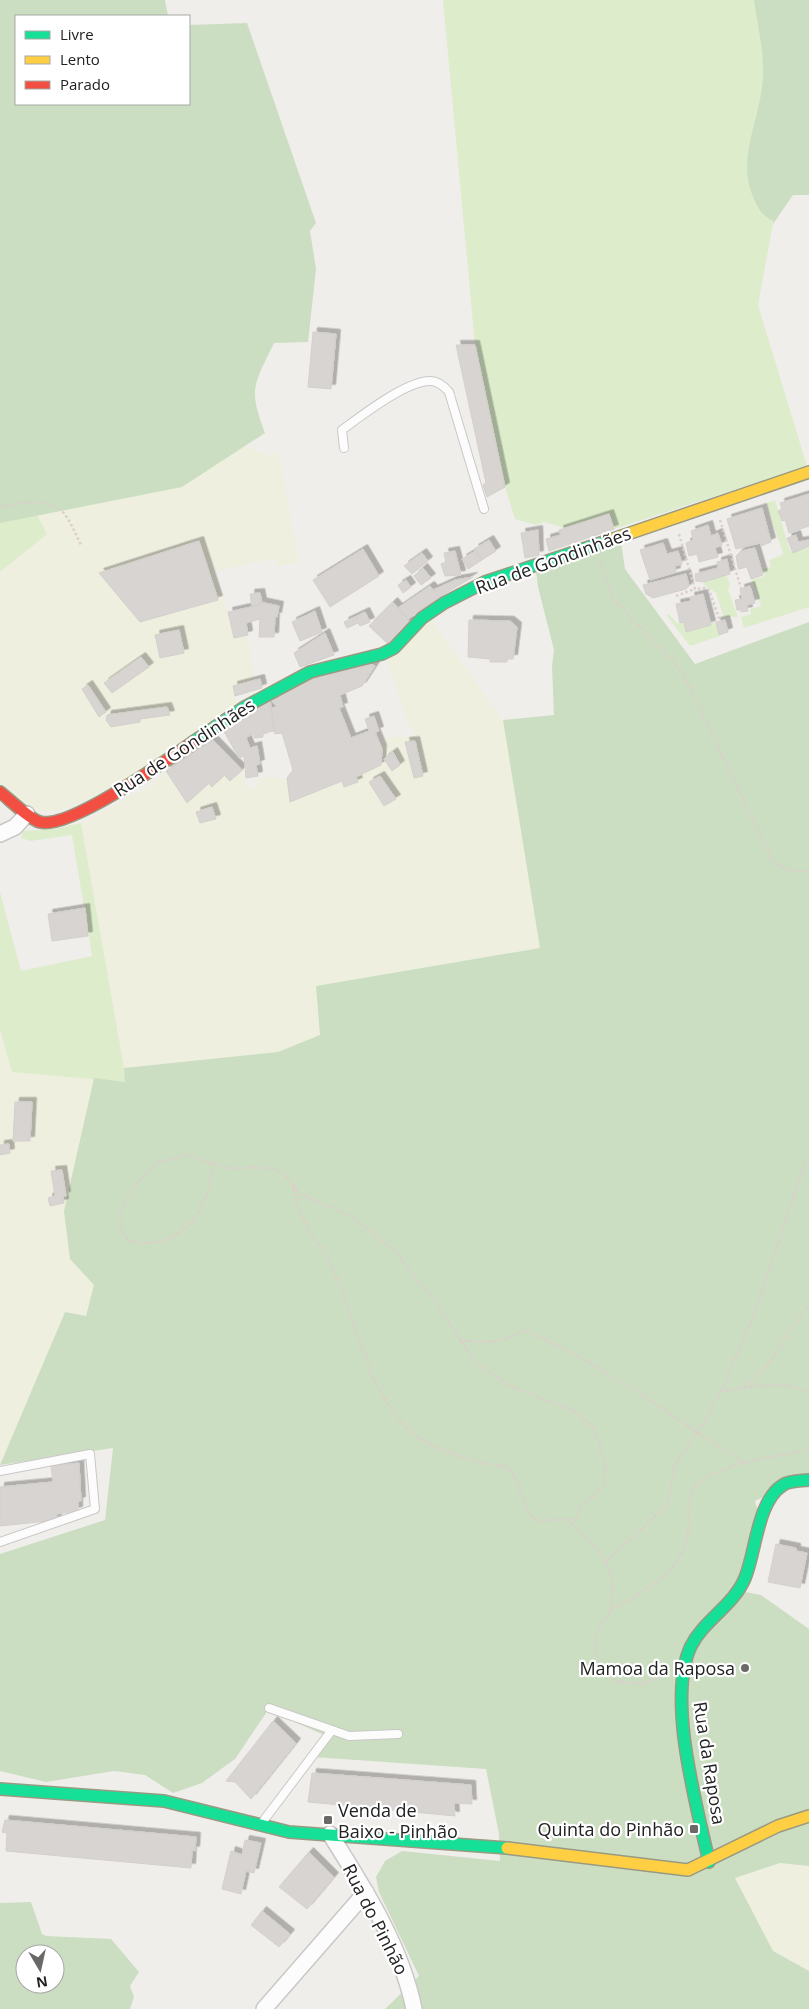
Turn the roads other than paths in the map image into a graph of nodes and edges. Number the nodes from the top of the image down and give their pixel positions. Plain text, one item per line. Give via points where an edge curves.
1 (344, 448) dead end
2 (809, 472) edge
3 (484, 508) dead end
4 (0, 792) edge
5 (26, 814) junction
6 (0, 834) edge
7 (0, 1471) edge
8 (809, 1480) edge
9 (0, 1542) edge
10 (269, 1708) dead end
11 (332, 1730) junction
12 (398, 1734) dead end
13 (0, 1789) edge
14 (809, 1816) edge
15 (260, 1826) junction
16 (330, 1834) junction
17 (709, 1862) junction
18 (366, 1892) junction
19 (264, 2009) edge
20 (414, 2009) edge

1 - 3 lane via 342,430 358,418 411,386 437,382 449,392
2 - 5 street, Rua de Gondinhães via 485,582 422,618 405,638 382,654 310,672 279,687 86,810 54,822 39,822
4 - 5 street, Rua de Gondinhães
5 - 6 street via 15,827
7 - 9 lane via 90,1454 95,1509
8 - 17 street, Rua da Raposa via 783,1485 772,1494 744,1581 695,1639 684,1665 682,1712
10 - 11 lane
11 - 12 lane via 349,1736
11 - 15 lane
13 - 15 street via 164,1801
14 - 17 street via 775,1827
15 - 16 street via 289,1832
16 - 17 street via 480,1844 688,1870
16 - 18 street, Rua do Pinhão
18 - 19 street
18 - 20 street, Rua do Pinhão via 408,1980

